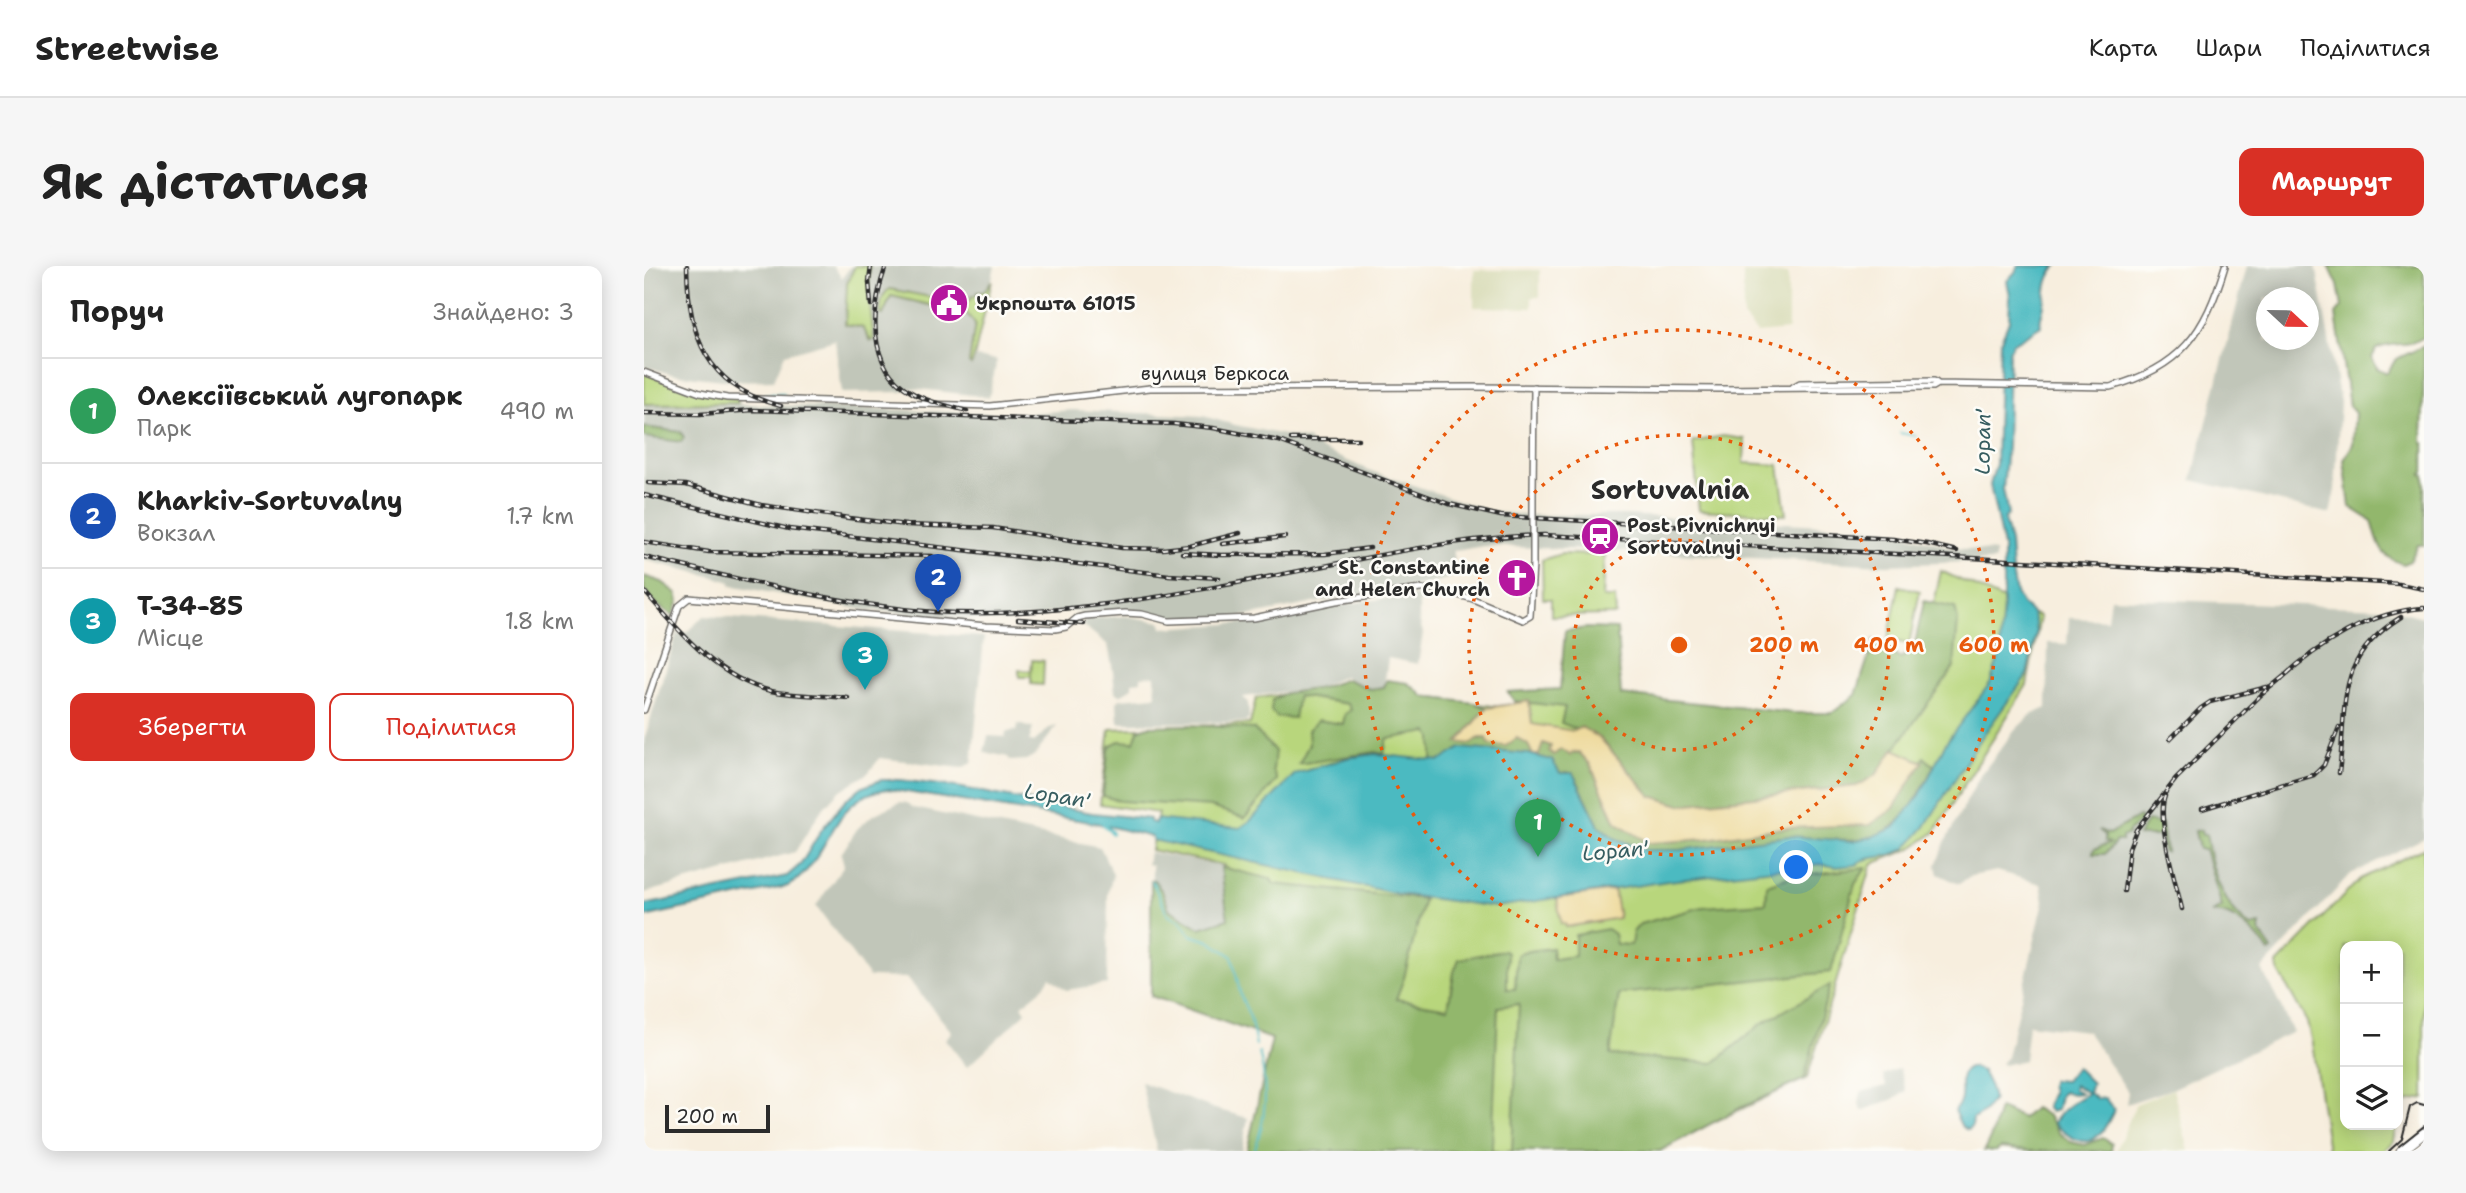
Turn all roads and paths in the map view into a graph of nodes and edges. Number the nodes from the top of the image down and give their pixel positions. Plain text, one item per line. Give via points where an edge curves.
1 (2225, 266) edge
2 (644, 372) edge
3 (1534, 387) junction
4 (644, 710) edge
5 (2424, 1133) edge
6 (2401, 1151) edge

1 - 3 street, вулиця Беркоса via 2218,290 2189,345 2135,380 2110,387 1934,381 1722,389
2 - 3 street, вулиця Беркоса via 727,398 990,407 1150,388
3 - 4 street, bridge via 1530,616 1523,620 1436,589 1336,601 1254,618 1182,622 1130,613 1091,615 1055,629 689,598 679,606
5 - 6 highway

